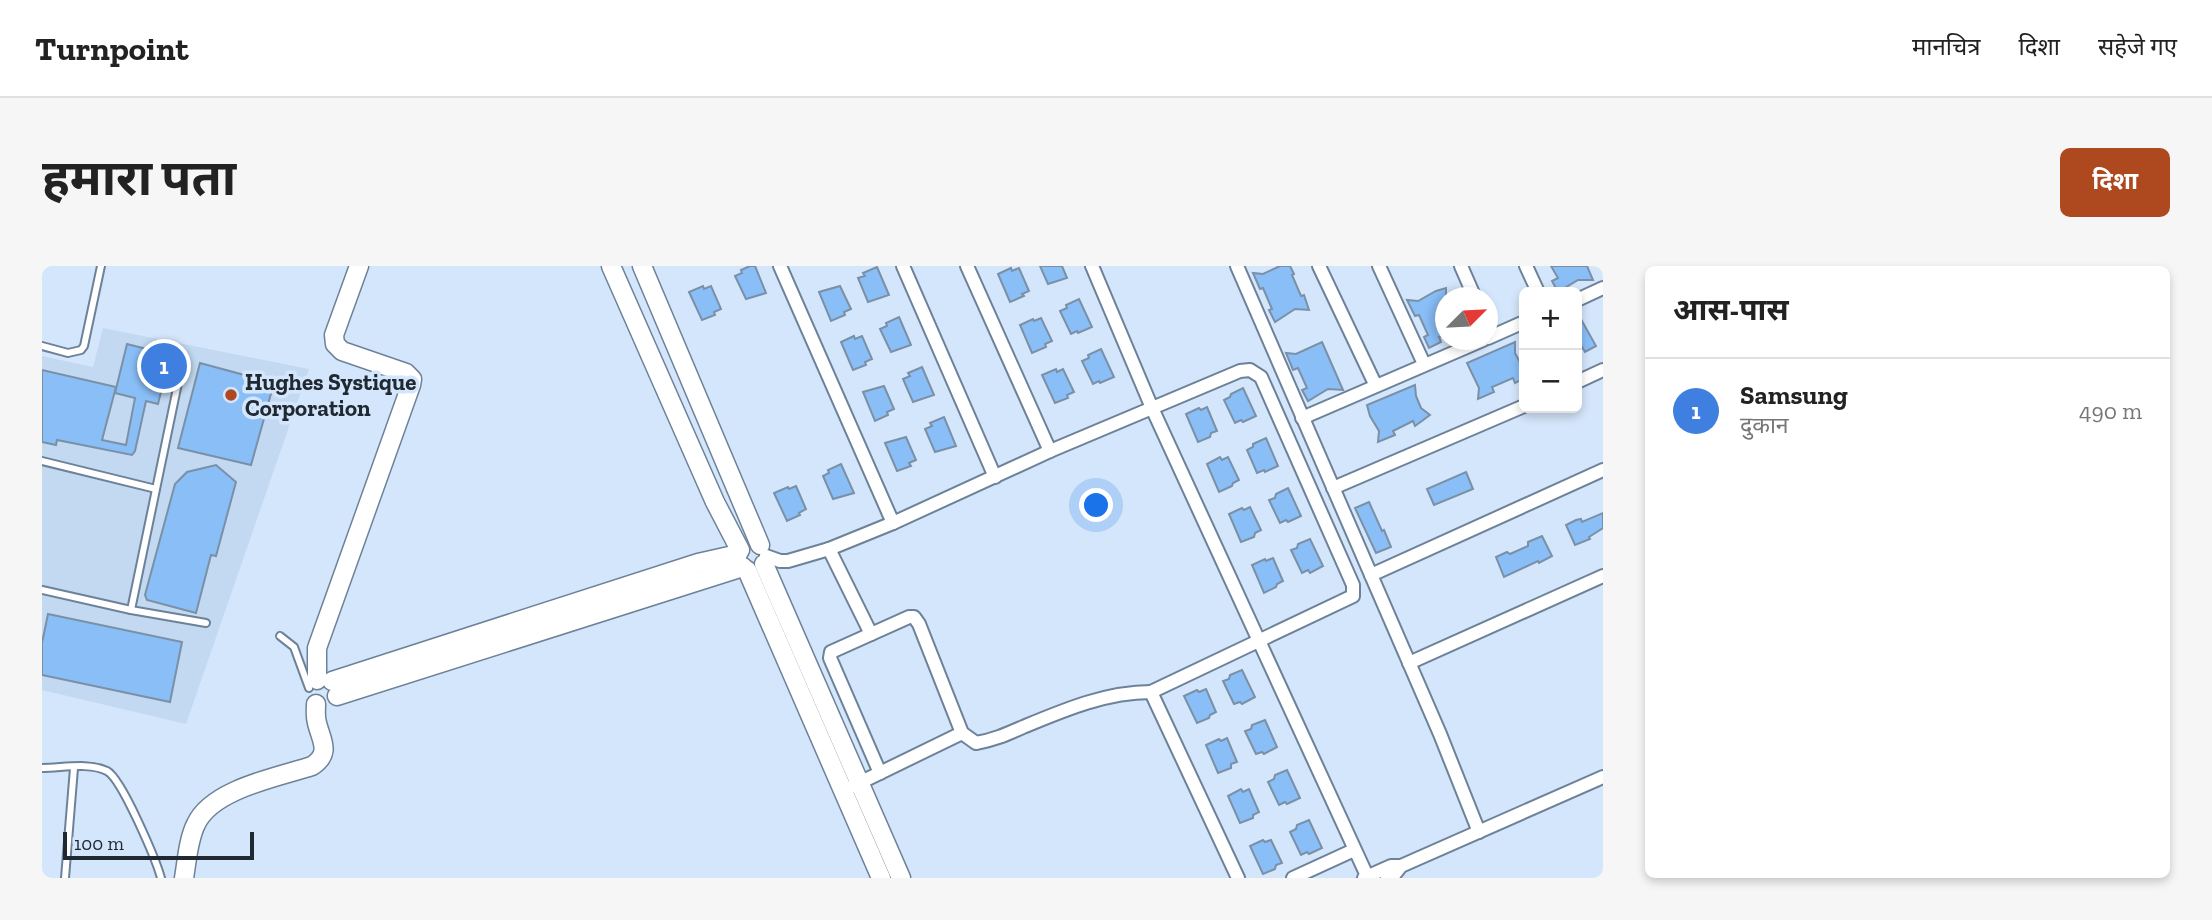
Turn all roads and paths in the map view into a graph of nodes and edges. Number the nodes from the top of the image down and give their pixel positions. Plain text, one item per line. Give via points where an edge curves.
1 (100, 266) edge
2 (359, 266) edge
3 (611, 266) edge
4 (642, 266) edge
5 (780, 266) edge
6 (903, 266) edge
7 (967, 266) edge
8 (1092, 266) edge
9 (1237, 266) edge
10 (1319, 266) edge
11 (1379, 266) edge
12 (1461, 266) edge
13 (1526, 266) edge
14 (1470, 287) edge
15 (1536, 287) edge
16 (1603, 289) edge
17 (1582, 298) edge
18 (1519, 324) edge
19 (1498, 331) edge
20 (42, 346) edge
21 (1455, 350) edge
22 (183, 359) dead end
23 (1424, 364) junction
24 (1603, 370) edge
25 (1582, 380) edge
26 (1375, 384) junction
27 (1152, 408) junction
28 (1519, 408) edge
29 (1302, 418) junction
30 (1050, 451) junction
31 (42, 461) edge
32 (1603, 470) edge
33 (995, 477) junction
34 (1333, 488) junction
35 (156, 489) junction
36 (893, 523) junction
37 (829, 549) junction
38 (751, 558) junction
39 (1371, 575) junction
40 (1603, 576) edge
41 (42, 590) edge
42 (131, 610) junction
43 (206, 623) dead end
44 (870, 634) junction
45 (280, 636) dead end
46 (1260, 639) junction
47 (1409, 663) junction
48 (322, 690) junction
49 (1151, 692) junction
50 (962, 733) junction
51 (42, 768) edge
52 (74, 768) junction
53 (880, 773) junction
54 (1603, 777) edge
55 (851, 786) junction
56 (1479, 832) junction
57 (1354, 850) junction
58 (1401, 866) junction
59 (65, 878) edge
60 (161, 878) edge
61 (184, 878) edge
62 (881, 878) edge
63 (901, 878) edge
64 (1238, 878) edge
65 (1293, 878) edge
66 (1366, 878) edge
67 (1387, 878) edge

1 - 20 lane via 84,346 68,353
2 - 48 street via 334,335 335,344 412,379 317,648 315,664
3 - 38 street via 715,502
4 - 38 street
5 - 36 street
6 - 33 street
7 - 30 street
8 - 27 street
9 - 29 street
10 - 26 street
11 - 23 street
12 - 14 street
13 - 15 street
16 - 17 street
18 - 19 street
21 - 23 street
22 - 35 lane
23 - 26 street
24 - 25 street
26 - 29 street
27 - 30 street
27 - 46 street
27 - 46 street via 1240,371 1250,370 1261,377 1353,585 1353,596
28 - 34 street
29 - 34 street
30 - 33 street
31 - 35 lane
32 - 39 street
33 - 36 street
34 - 39 street
35 - 42 lane
36 - 37 street
37 - 38 street via 788,561
37 - 44 street
38 - 48 street via 685,568
38 - 55 street
39 - 47 street
40 - 47 street
41 - 42 lane
42 - 43 lane
44 - 50 street via 914,617
44 - 53 street via 831,652 830,659
45 - 48 lane via 294,648
46 - 49 street
46 - 57 street
47 - 56 street
48 - 61 street via 316,717 324,750 319,761 233,792 211,806 193,831
49 - 50 street via 1102,698 995,740 976,743
49 - 64 street
50 - 53 street
51 - 52 lane
52 - 59 lane
52 - 60 lane via 95,767 112,775
53 - 55 street
54 - 56 street
55 - 62 street
55 - 63 street
56 - 58 street
57 - 65 street
57 - 66 street
58 - 66 street
58 - 67 street

